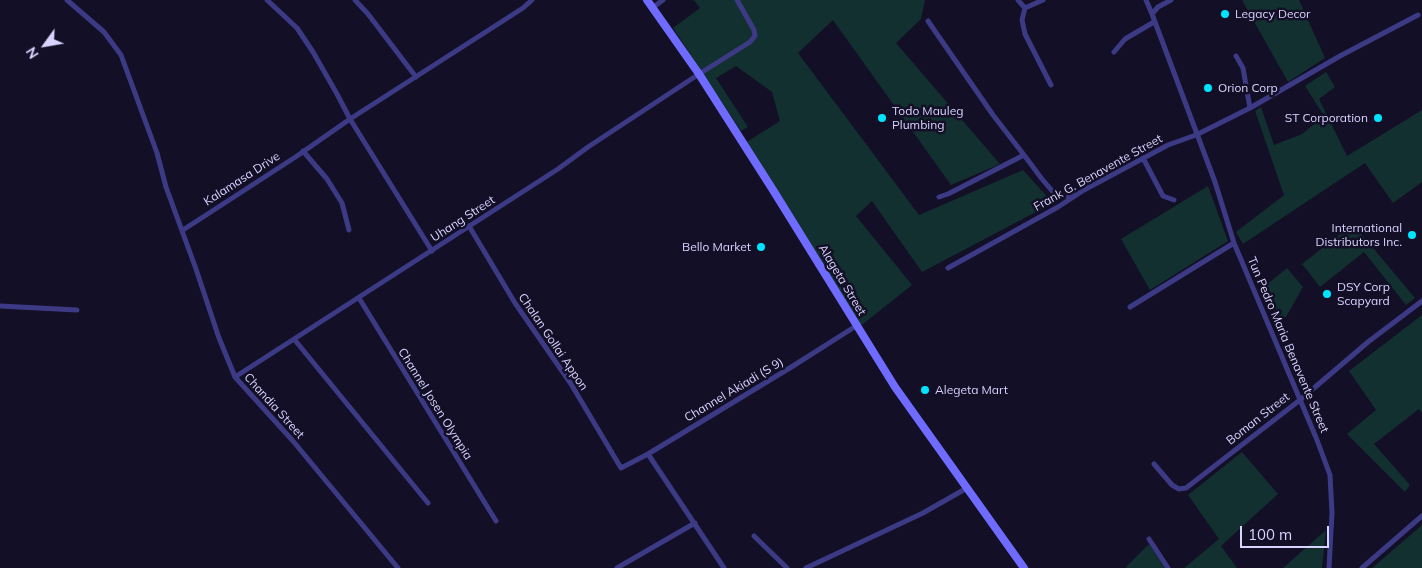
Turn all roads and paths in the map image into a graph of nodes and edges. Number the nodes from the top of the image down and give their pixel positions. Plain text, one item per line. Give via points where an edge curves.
1 (67, 0) edge
2 (267, 0) edge
3 (355, 0) edge
4 (532, 0) edge
5 (647, 0) edge
6 (663, 0) edge
7 (737, 0) edge
8 (1018, 0) edge
9 (1043, 0) edge
10 (1146, 0) edge
11 (1171, 0) edge
12 (652, 8) junction
13 (1025, 8) junction
14 (1152, 14) junction
15 (1418, 15) dead end
16 (928, 21) dead end
17 (1154, 22) junction
18 (1114, 52) dead end
19 (1236, 56) dead end
20 (699, 74) junction
21 (416, 77) junction
22 (1051, 86) dead end
23 (1250, 108) junction
24 (350, 119) junction
25 (1196, 135) junction
26 (303, 151) junction
27 (1024, 154) junction
28 (1143, 158) junction
29 (1077, 195) junction
30 (939, 197) dead end
31 (1174, 200) dead end
32 (470, 226) junction
33 (183, 230) junction
34 (349, 230) dead end
35 (1234, 243) junction
36 (432, 251) junction
37 (948, 268) dead end
38 (358, 298) junction
39 (1422, 301) edge
40 (0, 306) edge
41 (1130, 307) dead end
42 (77, 310) dead end
43 (856, 326) junction
44 (294, 339) junction
45 (235, 377) junction
46 (1300, 400) junction
47 (648, 454) junction
48 (1154, 464) dead end
49 (621, 468) joint
50 (967, 488) junction
51 (428, 503) dead end
52 (1422, 516) edge
53 (496, 521) dead end
54 (694, 523) junction
55 (754, 536) dead end
56 (1149, 539) dead end
57 (398, 568) edge
58 (617, 568) edge
59 (724, 568) edge
60 (787, 568) edge
61 (806, 568) edge
62 (1024, 568) edge
63 (1168, 568) edge
64 (1329, 568) edge
65 (1362, 568) edge

1 - 33 street via 104,32 121,55
2 - 24 street via 297,28
3 - 21 street
4 - 21 street, Kalamasa Drive
5 - 12 main road, Alageta Street
6 - 12 street
7 - 20 street, Uhang Street via 754,30 754,38
8 - 13 street
9 - 13 street
10 - 14 street, Tun Pedro Maria Benavente Street
11 - 14 street
12 - 20 main road, Alageta Street
13 - 22 street via 1022,20 1025,34
14 - 17 street, Tun Pedro Maria Benavente Street
15 - 23 street, Frank G. Benavente Street
16 - 27 street
17 - 18 street via 1125,39
17 - 25 street, Tun Pedro Maria Benavente Street
19 - 23 street via 1242,68
20 - 32 street, Uhang Street
20 - 43 main road, Alageta Street
21 - 24 street, Kalamasa Drive
23 - 25 street, Frank G. Benavente Street
24 - 26 street, Kalamasa Drive
24 - 36 street
25 - 28 street, Frank G. Benavente Street
25 - 35 street, Tun Pedro Maria Benavente Street
26 - 33 street, Kalamasa Drive
26 - 34 street via 342,203
27 - 29 street via 1053,192 1062,196
27 - 30 street
28 - 29 street, Frank G. Benavente Street
28 - 31 street via 1163,196
29 - 37 street, Frank G. Benavente Street
32 - 36 street, Uhang Street
32 - 49 street, Chalan Gollai Appon via 500,279 571,384
33 - 45 street, Chandia Street
35 - 41 street
35 - 46 street, Tun Pedro Maria Benavente Street
36 - 38 street, Uhang Street
38 - 44 street, Uhang Street
38 - 53 street, Channel Josen Olympia
39 - 46 street, Boman Street
40 - 42 street
43 - 47 street, Channel Akiadi (S 9)
43 - 50 main road, Alageta Street
44 - 45 street, Uhang Street
44 - 51 street
45 - 57 street, Chandia Street via 293,441
46 - 48 street, Boman Street via 1186,488 1178,489 1172,485
46 - 64 street, Tun Pedro Maria Benavente Street via 1330,475
47 - 49 street, Channel Akiadi (S 9)
47 - 54 street
50 - 61 street via 923,513
50 - 62 main road, Alageta Street
52 - 65 street
54 - 58 street
54 - 59 street
55 - 60 street
56 - 63 street

